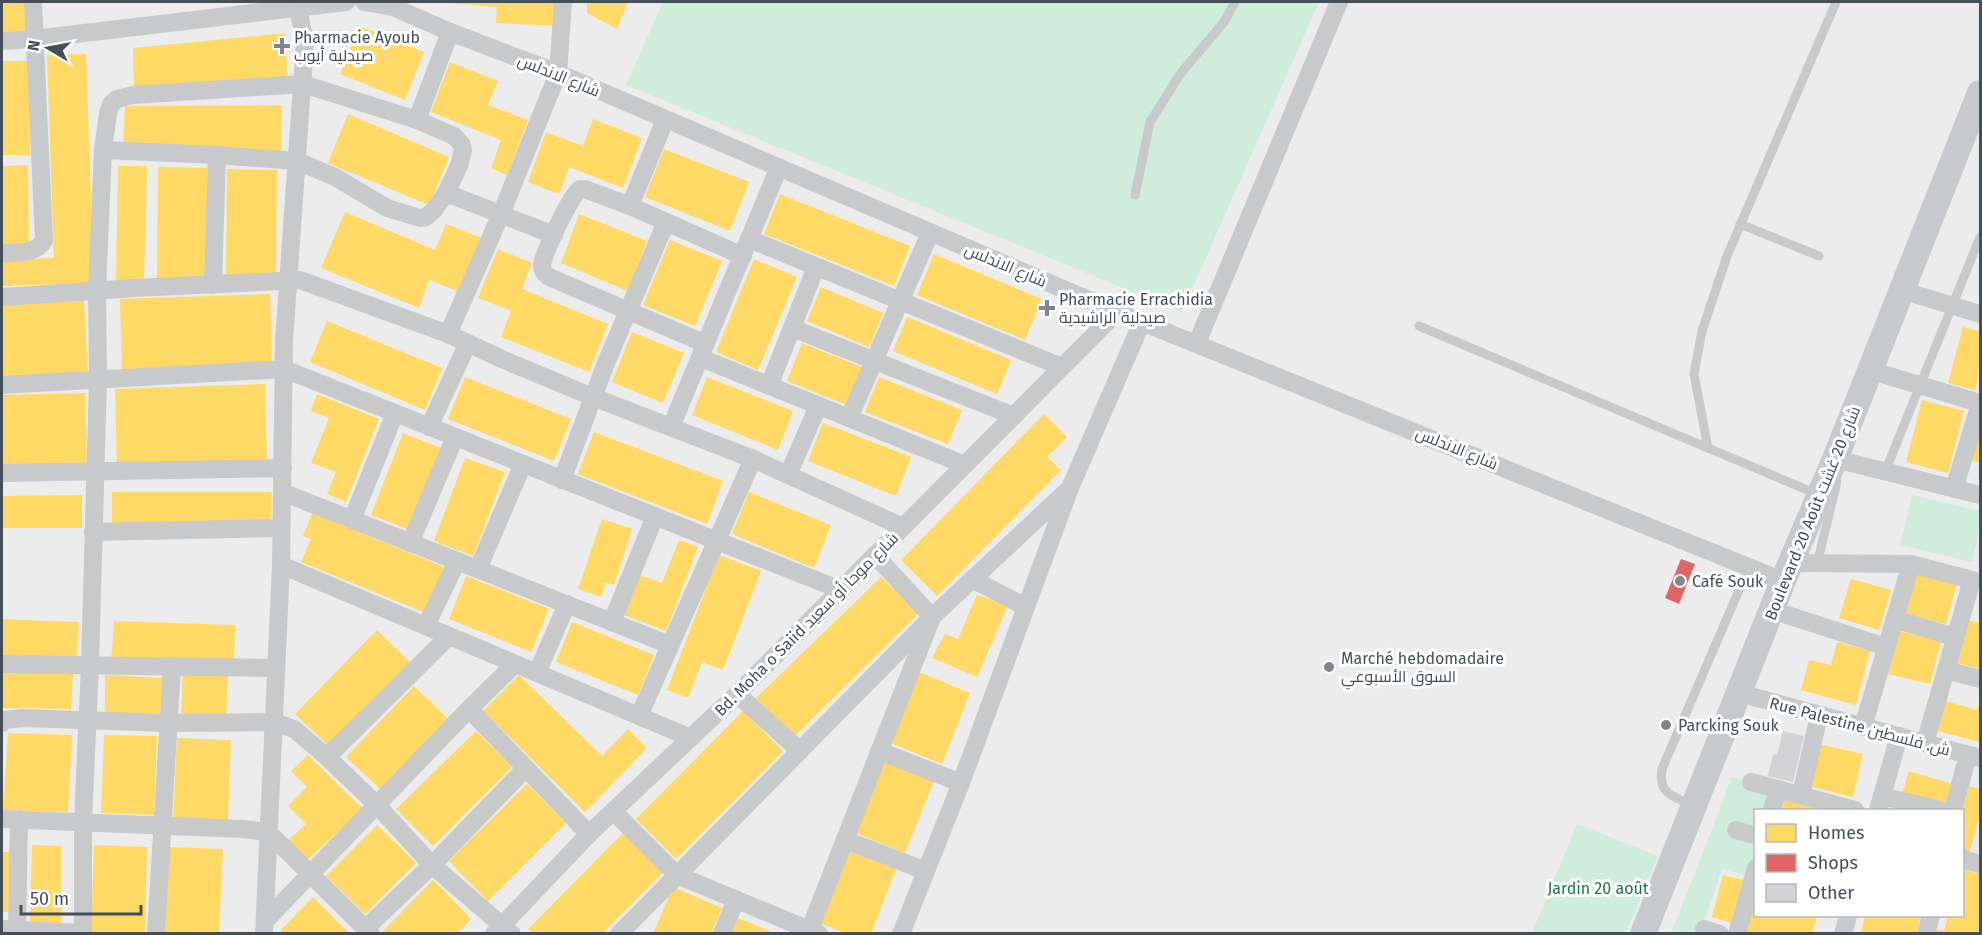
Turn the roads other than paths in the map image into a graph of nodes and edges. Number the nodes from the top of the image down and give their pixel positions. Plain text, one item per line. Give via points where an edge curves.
1 (33, 2) edge
2 (346, 2) edge
3 (364, 2) edge
4 (563, 2) edge
5 (1235, 2) edge
6 (1339, 2) edge
7 (1836, 2) edge
8 (319, 3) edge
9 (297, 4) edge
10 (412, 8) edge
11 (450, 32) junction
12 (34, 39) junction
13 (2, 41) edge
14 (305, 43) junction
15 (558, 73) junction
16 (303, 84) junction
17 (1980, 94) edge
18 (417, 120) junction
19 (665, 120) junction
20 (103, 150) junction
21 (217, 154) junction
22 (297, 161) junction
23 (779, 167) junction
24 (446, 193) junction
25 (1135, 195) dead end
26 (630, 206) junction
27 (501, 214) junction
28 (666, 222) junction
29 (1740, 224) junction
30 (930, 233) junction
31 (554, 235) junction
32 (1980, 237) edge
33 (746, 248) junction
34 (2, 253) edge
35 (1819, 256) dead end
36 (816, 267) junction
37 (290, 281) junction
38 (213, 285) junction
39 (1901, 290) junction
40 (98, 291) junction
41 (2, 297) edge
42 (900, 301) junction
43 (1953, 305) junction
44 (629, 310) junction
45 (1117, 312) junction
46 (1980, 314) edge
47 (1142, 322) junction
48 (1419, 326) dead end
49 (792, 328) junction
50 (448, 334) junction
51 (468, 343) junction
52 (1197, 343) junction
53 (704, 351) junction
54 (874, 360) junction
55 (1062, 367) junction
56 (284, 369) junction
57 (1869, 370) junction
58 (98, 379) junction
59 (2, 385) edge
60 (1920, 385) junction
61 (769, 386) junction
62 (593, 397) junction
63 (1980, 404) edge
64 (818, 406) junction
65 (394, 413) junction
66 (1014, 416) junction
67 (849, 418) junction
68 (429, 427) junction
69 (671, 428) junction
70 (455, 437) junction
71 (1707, 448) junction
72 (753, 459) junction
73 (1839, 460) junction
74 (523, 464) junction
75 (965, 465) junction
76 (283, 468) junction
77 (94, 471) junction
78 (1885, 472) junction
79 (2, 473) edge
80 (788, 475) junction
81 (562, 480) junction
82 (1070, 488) junction
83 (1954, 489) junction
84 (282, 492) junction
85 (1980, 495) edge
86 (1820, 496) junction
87 (655, 516) junction
88 (352, 520) junction
89 (903, 527) junction
90 (280, 528) junction
91 (93, 532) junction
92 (716, 541) junction
93 (410, 543) junction
94 (875, 555) junction
95 (457, 561) junction
96 (1817, 564) junction
97 (1911, 564) junction
98 (281, 566) junction
99 (1749, 567) junction
100 (478, 569) junction
101 (1787, 572) junction
102 (972, 579) junction
103 (840, 590) junction
104 (1973, 603) edge
105 (567, 604) junction
106 (1026, 607) junction
107 (1772, 610) junction
108 (932, 617) junction
109 (1894, 619) junction
110 (612, 622) junction
111 (426, 626) junction
112 (449, 636) junction
113 (1955, 637) junction
114 (670, 645) junction
115 (1886, 647) junction
116 (2, 664) edge
117 (515, 664) junction
118 (90, 665) junction
119 (172, 666) junction
120 (276, 668) junction
121 (1946, 670) junction
122 (537, 673) junction
123 (1980, 680) edge
124 (1739, 693) junction
125 (737, 694) junction
126 (469, 709) junction
127 (1819, 715) junction
128 (639, 716) junction
129 (87, 720) junction
130 (274, 722) junction
131 (2, 723) edge
132 (169, 723) junction
133 (1863, 727) junction
134 (1899, 736) junction
135 (692, 738) junction
136 (1925, 743) junction
137 (800, 751) junction
138 (879, 751) junction
139 (327, 757) junction
140 (1974, 757) edge
141 (525, 769) junction
142 (1751, 782) dead end
143 (961, 783) junction
144 (1778, 789) junction
145 (1801, 795) junction
146 (1880, 803) edge
147 (376, 805) junction
148 (1694, 807) junction
149 (1772, 809) edge
150 (1852, 809) edge
151 (1931, 809) edge
152 (1953, 809) edge
153 (613, 811) junction
154 (10, 819) edge
155 (83, 822) junction
156 (162, 825) junction
157 (1736, 830) dead end
158 (268, 832) junction
159 (589, 834) junction
160 (1754, 836) edge
161 (845, 840) junction
162 (1964, 860) edge
163 (1980, 864) edge
164 (432, 865) junction
165 (926, 871) junction
166 (310, 874) junction
167 (677, 875) junction
168 (1753, 890) edge
169 (736, 899) junction
170 (1930, 917) edge
171 (264, 927) edge
172 (9, 929) edge
173 (369, 931) edge
174 (502, 931) edge
175 (813, 932) edge
176 (82, 933) edge
177 (156, 933) edge
178 (619, 933) edge
179 (722, 933) edge
180 (901, 933) edge
181 (1643, 933) edge
182 (1737, 933) edge
183 (1926, 933) edge

1 - 12 street
2 - 8 street
3 - 10 street, شارع الاندلس
4 - 15 street
5 - 25 lane via 1224,22 1181,73 1150,122
6 - 52 street
7 - 29 lane
8 - 9 street
8 - 14 street
9 - 12 street
9 - 14 street
10 - 11 street, شارع الاندلس
11 - 15 street, شارع الاندلس
11 - 18 street
12 - 13 street
12 - 34 street via 44,240 32,250
14 - 16 street
15 - 19 street, شارع الاندلس
15 - 27 street
16 - 18 street
16 - 20 street via 125,97 111,104
16 - 22 street
17 - 39 main road, Boulevard 20 Août شارع 20 غشت
18 - 24 street via 454,136 462,145 463,156
19 - 23 street, شارع الاندلس
19 - 26 street
20 - 21 street
20 - 40 street
21 - 22 street
21 - 38 street
22 - 24 street via 335,177 387,208 420,218 430,214
22 - 37 street
23 - 30 street, شارع الاندلس
23 - 33 street
24 - 27 street
26 - 28 street
26 - 31 street via 580,189 571,198
27 - 31 street
27 - 50 street
28 - 33 street
28 - 44 street
29 - 35 lane
29 - 71 lane via 1701,331 1694,374
30 - 42 street
30 - 45 street, شارع الاندلس
31 - 44 street via 542,262 545,275
32 - 43 lane
33 - 36 street
33 - 53 street
36 - 42 street
36 - 49 street
37 - 38 street
37 - 50 street via 300,280
37 - 56 street
38 - 40 street
39 - 43 street
39 - 57 main road, Boulevard 20 Août شارع 20 غشت
40 - 41 street
40 - 58 street
42 - 54 street
42 - 55 street
43 - 46 street
43 - 60 lane
44 - 53 street
44 - 62 street
45 - 47 street, شارع الاندلس
45 - 55 street, Bd. Moha o Saiid شارع موحا أو سعيد
47 - 52 street, شارع الاندلس
47 - 82 street
48 - 71 lane
49 - 54 street
49 - 61 street
50 - 51 street
51 - 62 street
51 - 68 street
52 - 99 street, شارع الاندلس
53 - 61 street
53 - 69 street
54 - 66 street
54 - 67 street
55 - 66 street, Bd. Moha o Saiid شارع موحا أو سعيد
56 - 58 street
56 - 65 street
56 - 76 street
57 - 60 street
57 - 73 main road, Boulevard 20 Août شارع 20 غشت
58 - 59 street
58 - 77 street
60 - 63 street
60 - 78 lane
61 - 64 street
62 - 69 street
62 - 81 street
63 - 83 street
64 - 67 street
64 - 80 street
65 - 68 street
65 - 88 street
66 - 75 street, Bd. Moha o Saiid شارع موحا أو سعيد
67 - 75 street
68 - 70 street
69 - 72 street
70 - 74 street
70 - 93 street
71 - 86 lane
72 - 80 street
72 - 92 street
73 - 78 street
73 - 86 main road, Boulevard 20 Août شارع 20 غشت
73 - 96 lane
74 - 81 street
74 - 100 street
75 - 89 street, Bd. Moha o Saiid شارع موحا أو سعيد
76 - 77 street
76 - 84 street
77 - 79 street
77 - 91 street
78 - 83 street
80 - 89 street
81 - 87 street
82 - 102 street
82 - 106 street
83 - 85 street
84 - 88 street
84 - 90 street
86 - 101 main road, Boulevard 20 Août شارع 20 غشت
87 - 92 street
87 - 110 street
88 - 93 street
89 - 94 street, Bd. Moha o Saiid شارع موحا أو سعيد
90 - 91 street
90 - 98 street
91 - 118 street
92 - 103 street
92 - 114 street
93 - 95 street
94 - 103 street, Bd. Moha o Saiid شارع موحا أو سعيد
94 - 108 street
95 - 100 street
95 - 111 street
96 - 97 street
96 - 101 street
97 - 104 street via 1972,580
97 - 109 street
98 - 111 street
98 - 120 street
99 - 101 street, شارع الاندلس
99 - 148 lane via 1662,769 1663,789
100 - 105 street
101 - 107 main road, Boulevard 20 Août شارع 20 غشت
102 - 106 street
102 - 108 street
103 - 125 street, Bd. Moha o Saiid شارع موحا أو سعيد
104 - 113 street
105 - 110 street
105 - 122 street
106 - 143 street
107 - 115 street
107 - 124 main road, Boulevard 20 Août شارع 20 غشت
108 - 137 street
108 - 138 street
109 - 113 street
109 - 115 street
110 - 114 street
111 - 112 street
112 - 117 street
112 - 139 street
113 - 121 street
114 - 128 street
115 - 133 street
116 - 118 street
117 - 122 street
117 - 126 street
118 - 119 street
118 - 129 street
119 - 120 street
119 - 132 street
120 - 130 street
121 - 123 street
121 - 136 street
122 - 128 street
124 - 127 street, Rue Palestine ش. فلسطين
124 - 148 main road, Boulevard 20 Août شارع 20 غشت
125 - 135 street, Bd. Moha o Saiid شارع موحا أو سعيد
125 - 137 street
126 - 141 street
126 - 147 street
127 - 133 street, Rue Palestine ش. فلسطين
127 - 145 street
128 - 135 street
129 - 131 street via 23,718
129 - 132 street
129 - 155 street
130 - 132 street
130 - 139 street via 294,729
130 - 158 street
132 - 156 street
133 - 134 street, Rue Palestine ش. فلسطين
134 - 136 street, Rue Palestine ش. فلسطين
134 - 146 street
135 - 153 street, Bd. Moha o Saiid شارع موحا أو سعيد
136 - 140 street, Rue Palestine ش. فلسطين
137 - 167 street
138 - 143 street
138 - 161 street
139 - 147 street
140 - 152 street
141 - 159 street
141 - 164 street
142 - 144 street
143 - 165 street
144 - 145 street
144 - 149 street
145 - 150 street
146 - 151 street
147 - 164 street
147 - 166 street
148 - 181 main road, Boulevard 20 Août شارع 20 غشت
153 - 159 street, Bd. Moha o Saiid شارع موحا أو سعيد
153 - 167 street
154 - 155 street
154 - 172 street
155 - 156 street
155 - 176 street
156 - 158 street
156 - 177 street
157 - 160 street
158 - 166 street
158 - 171 street
159 - 174 street, Bd. Moha o Saiid شارع موحا أو سعيد
161 - 165 street
161 - 175 street
162 - 163 street
164 - 173 street
164 - 174 street
165 - 180 street
166 - 171 street
166 - 173 street
167 - 169 street
167 - 178 street
168 - 182 street
169 - 175 street
169 - 179 street
170 - 183 street
172 - 176 street

